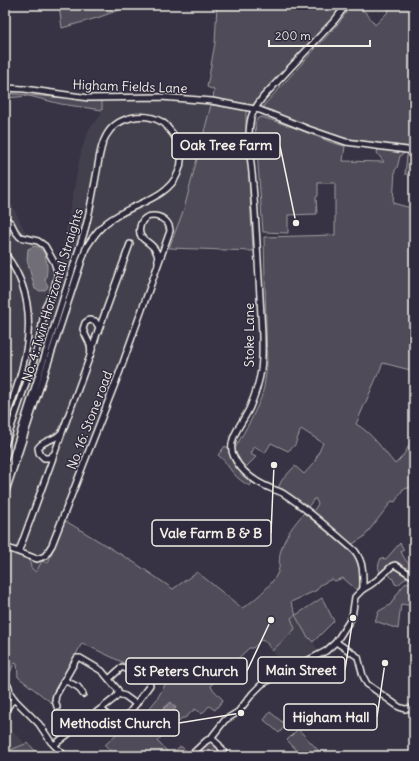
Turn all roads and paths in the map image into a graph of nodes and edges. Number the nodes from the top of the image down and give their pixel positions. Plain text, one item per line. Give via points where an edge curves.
1 (346, 5) edge
2 (5, 88) edge
3 (255, 109) junction
4 (414, 151) edge
5 (5, 220) edge
6 (130, 244) dead end
7 (5, 254) edge
8 (158, 263) junction
9 (98, 332) junction
10 (90, 356) junction
11 (5, 421) edge
12 (65, 425) junction
13 (5, 445) edge
14 (54, 454) junction
15 (5, 480) edge
16 (5, 494) edge
17 (5, 547) edge
18 (19, 551) junction
19 (414, 577) edge
20 (363, 588) junction
21 (336, 642) junction
22 (109, 679) junction
23 (64, 680) junction
24 (8, 687) dead end
25 (83, 694) dead end
26 (118, 694) junction
27 (15, 700) junction
28 (136, 704) junction
29 (57, 707) dead end
30 (414, 708) edge
31 (102, 709) junction
32 (5, 711) edge
33 (130, 712) dead end
34 (106, 714) dead end
35 (211, 738) junction
36 (54, 745) junction
37 (65, 756) edge
38 (190, 756) edge
39 (226, 756) edge

1 - 3 street
2 - 3 street, Higham Fields Lane via 89,98 161,97 205,100
3 - 4 street, Higham Fields Lane via 346,142
3 - 20 street, Stoke Lane via 251,118 250,136 262,361 255,394 234,436 232,454 241,468 253,479 282,493 355,551 362,564
5 - 13 street via 12,223 20,236 38,241 45,246 54,262 57,277 45,307 34,360
6 - 9 street
7 - 11 street via 22,283 29,328 22,371
8 - 8 street, No. 16: Stone road via 155,248 142,238 139,232 143,220 153,215 162,218 170,228
8 - 18 street, No. 16: Stone road via 120,371 52,544 46,555 40,559
9 - 10 street
9 - 10 street via 99,326 94,321 88,321 83,326 83,331 90,342
10 - 12 street
12 - 14 street
12 - 14 street via 59,436 38,448 44,458
14 - 18 street
15 - 16 street, No. 4: Twin Horizontal Straights via 84,233 102,144 110,130 129,118 146,117 162,122 176,137 180,148 182,158 178,173 170,186 106,223 86,248
17 - 18 street
19 - 20 street via 395,565
20 - 21 street via 354,597 352,617
21 - 30 street via 358,657 367,684 399,707
21 - 35 street via 320,654 262,684 238,712 221,724
22 - 23 street via 96,667 77,658
22 - 26 street via 118,690
22 - 28 street via 122,667 149,680 150,685
23 - 25 street via 78,687
23 - 29 street via 56,694
24 - 27 street
26 - 28 street
26 - 31 street
27 - 32 street
27 - 36 street via 39,724
28 - 33 street
31 - 34 street
31 - 36 street
35 - 38 street
35 - 39 street
36 - 37 street

